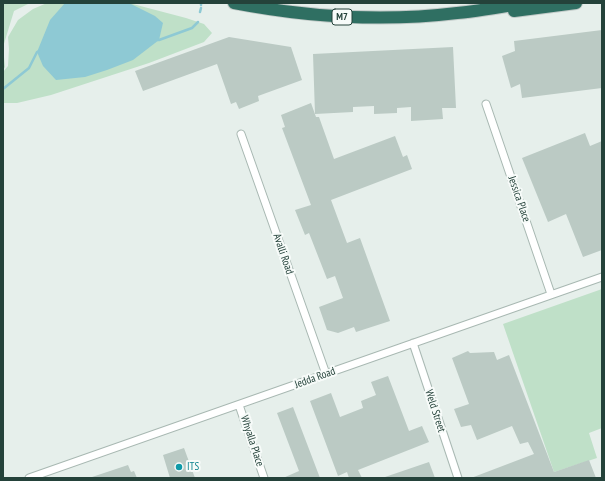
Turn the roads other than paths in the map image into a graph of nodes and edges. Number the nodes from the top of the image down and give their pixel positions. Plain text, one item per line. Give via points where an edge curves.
1 (234, 3) edge
2 (523, 3) edge
3 (576, 3) edge
4 (419, 16) junction
5 (486, 104) dead end
6 (241, 134) dead end
7 (602, 277) edge
8 (551, 294) junction
9 (413, 343) junction
10 (326, 374) junction
11 (239, 405) junction
12 (29, 478) edge
13 (264, 478) edge
14 (458, 478) edge

1 - 4 highway, M7 via 272,10 341,17
2 - 4 highway, M7
3 - 4 highway via 471,17
5 - 8 street, Jessica Place
6 - 10 street, Avalli Road
7 - 8 street, Jedda Road
8 - 9 street, Jedda Road
9 - 10 street, Jedda Road
9 - 14 street, Weld Street
10 - 11 street, Jedda Road
11 - 12 street, Jedda Road
11 - 13 street, Whyalla Place

